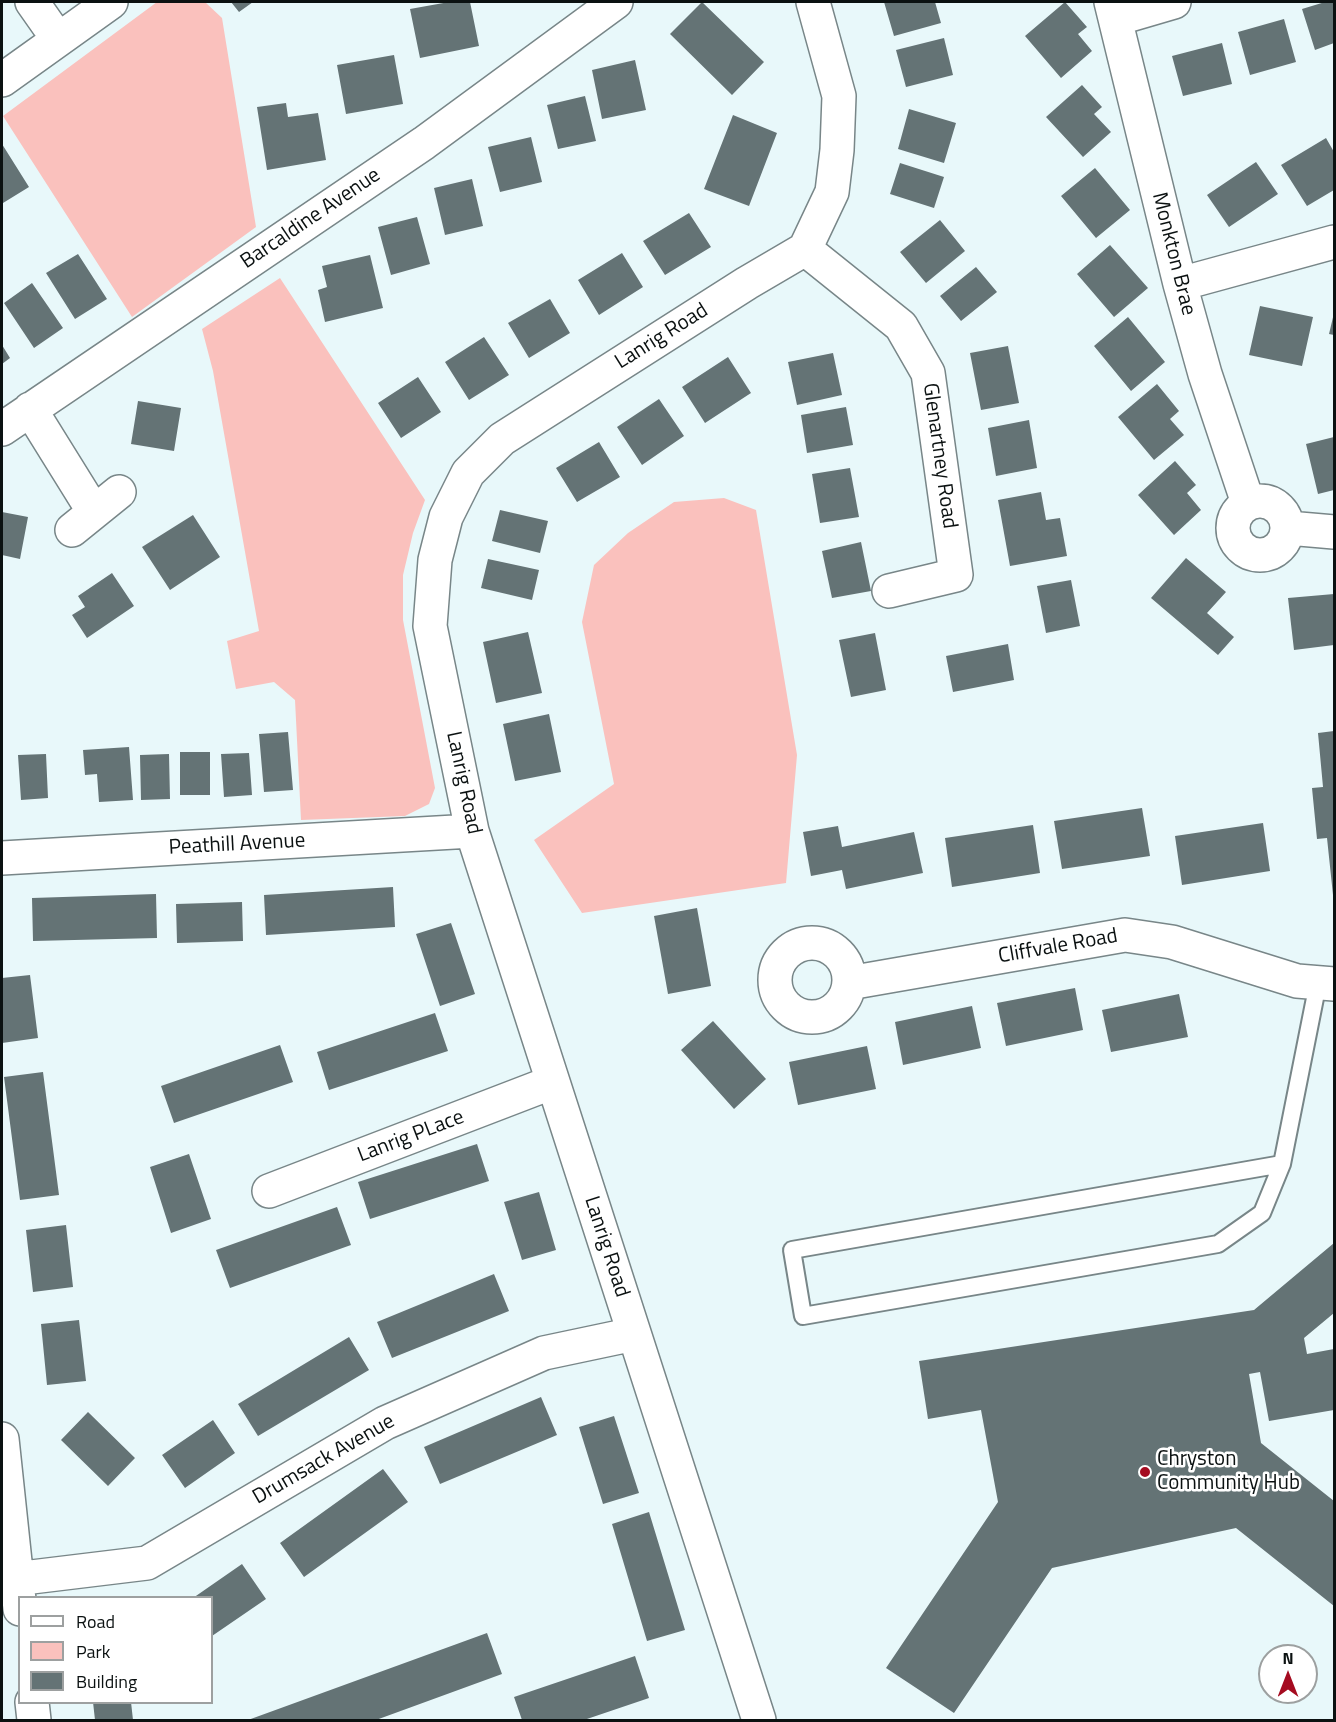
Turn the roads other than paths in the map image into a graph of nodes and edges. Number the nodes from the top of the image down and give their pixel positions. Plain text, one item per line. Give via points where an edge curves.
1 (32, 2) edge
2 (111, 2) edge
3 (616, 2) edge
4 (813, 2) edge
5 (1174, 2) edge
6 (1113, 10) edge
7 (58, 39) junction
8 (2, 80) edge
9 (1335, 242) edge
10 (805, 249) junction
11 (1180, 284) junction
12 (30, 409) junction
13 (2, 429) edge
14 (119, 492) dead end
15 (1248, 504) junction
16 (1288, 528) junction
17 (1335, 532) edge
18 (889, 591) dead end
19 (472, 831) junction
20 (2, 858) edge
21 (849, 983) dead end
22 (1326, 983) edge
23 (553, 1082) junction
24 (1282, 1164) junction
25 (269, 1191) dead end
26 (634, 1334) junction
27 (2, 1439) edge
28 (17, 1594) edge
29 (32, 1704) edge
30 (754, 1719) edge
31 (34, 1720) edge

1 - 7 street
2 - 7 street
3 - 12 street, Barcaldine Avenue via 424,143
4 - 10 street via 839,96 832,192
5 - 6 street
6 - 11 street, Monkton Brae
7 - 8 street
9 - 11 street
10 - 18 street, Glenartney Road via 901,326 928,373 956,575
10 - 19 street, Lanrig Road via 502,439 468,473 446,517 435,560 430,626
11 - 15 street, Monkton Brae via 1204,374
12 - 13 street, Barcaldine Avenue
12 - 14 street via 83,521
15 - 16 street via 1274,504 1286,517
15 - 16 street via 1236,515 1234,532 1242,548 1250,553 1266,555 1279,548
16 - 17 street
19 - 20 street, Peathill Avenue
19 - 23 street, Lanrig Road
21 - 22 street, Cliffvale Road via 1125,935 1172,942 1297,981
22 - 24 lane
23 - 25 street, Lanrig PLace
23 - 26 street, Lanrig Road
24 - 24 lane via 1262,1213 1218,1244 803,1316 792,1250
26 - 28 street, Drumsack Avenue via 544,1353 385,1423 147,1563
26 - 30 street, Lanrig Road
27 - 28 street
29 - 31 street

